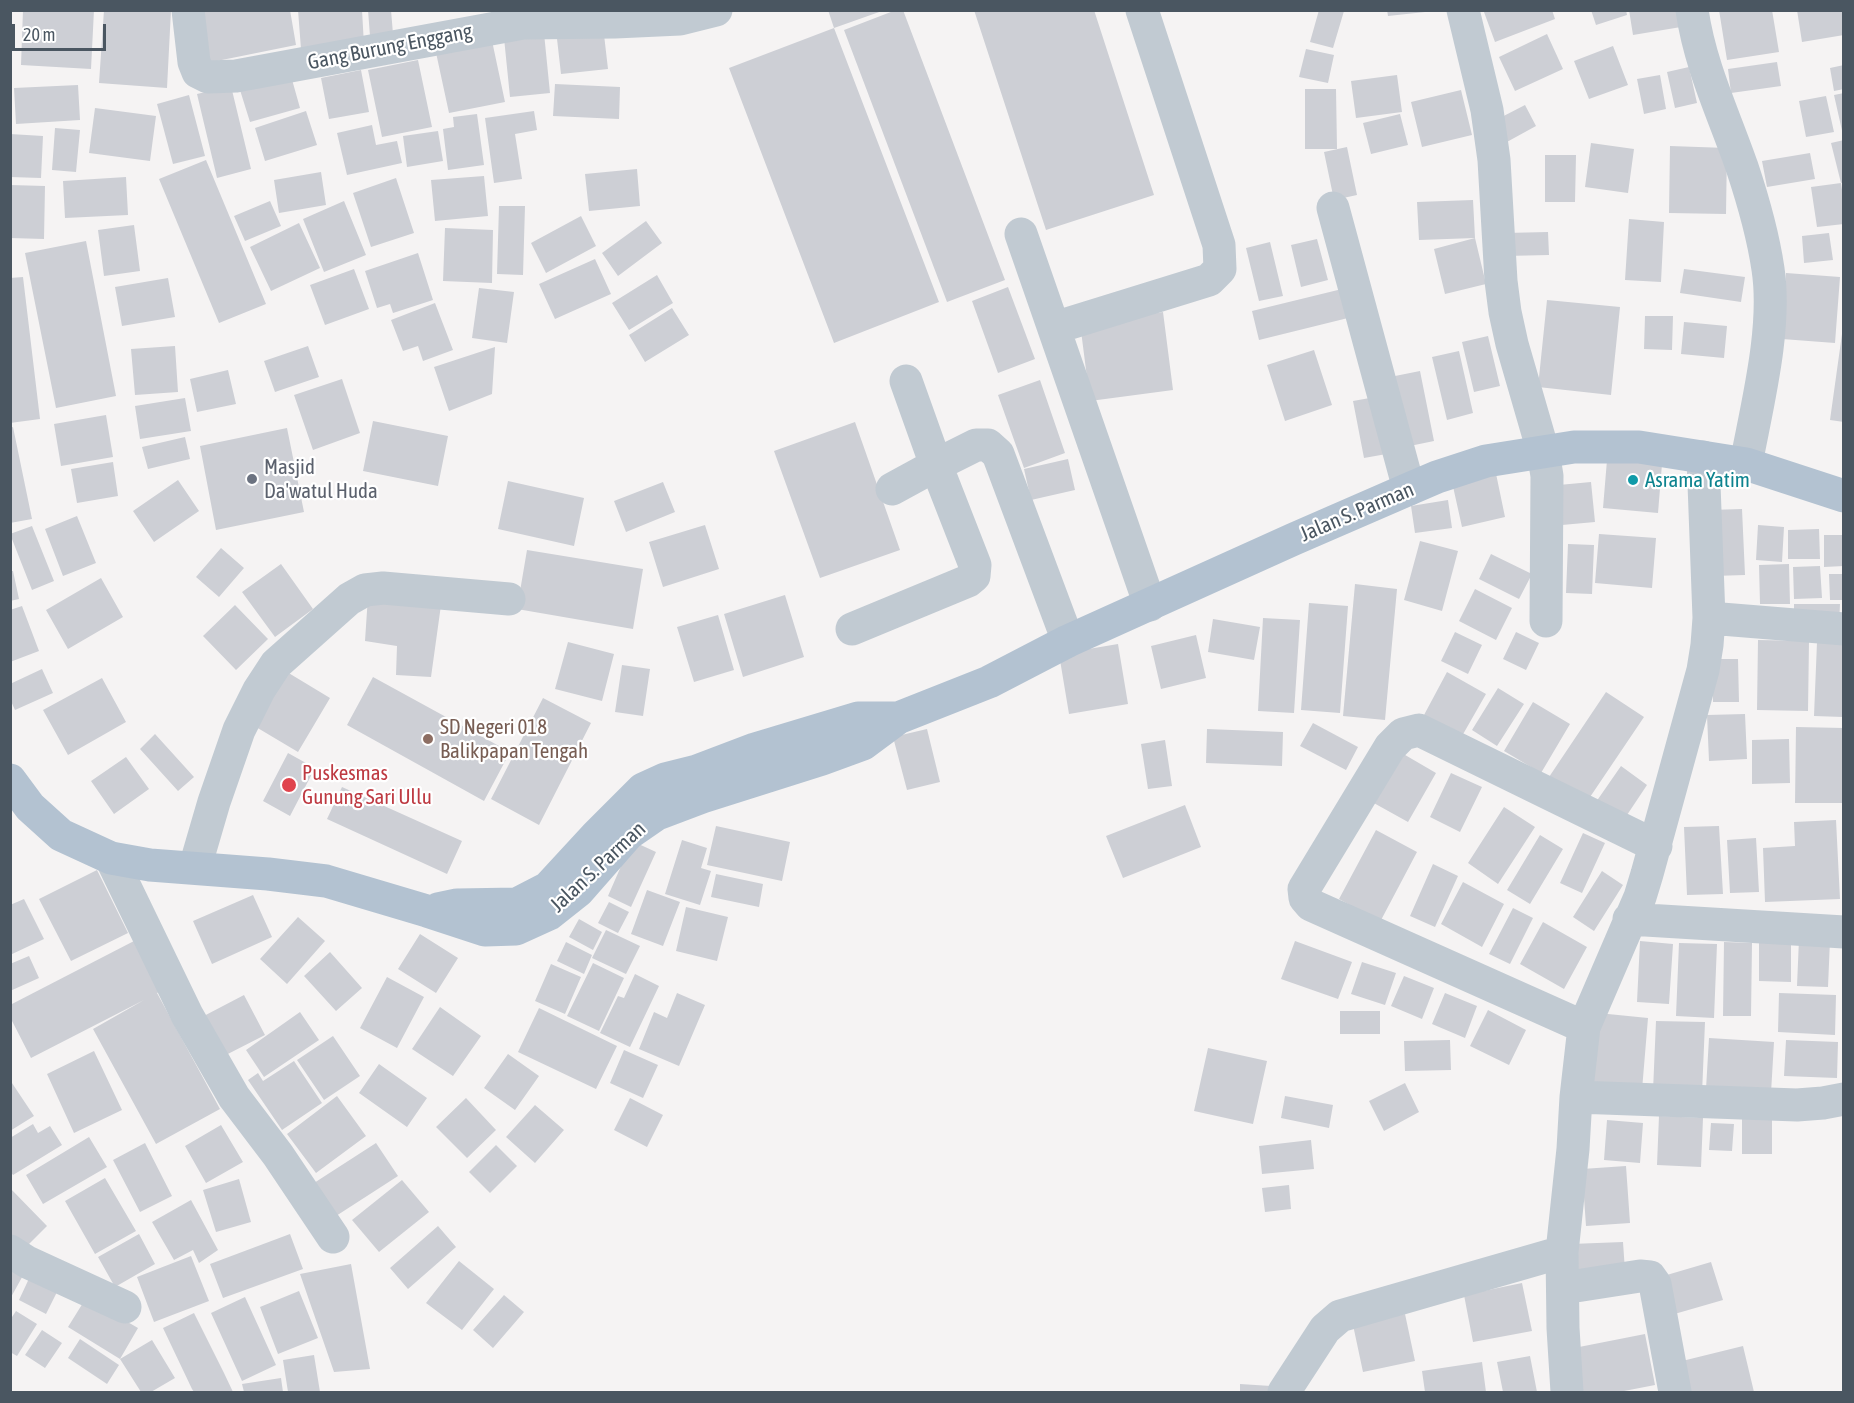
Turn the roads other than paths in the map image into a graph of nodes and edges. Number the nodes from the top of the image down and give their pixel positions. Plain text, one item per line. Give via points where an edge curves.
1 (188, 10) edge
2 (716, 10) edge
3 (1142, 10) edge
4 (1462, 10) edge
5 (1692, 10) edge
6 (1334, 208) dead end
7 (1021, 234) dead end
8 (1054, 328) junction
9 (906, 381) dead end
10 (1543, 451) junction
11 (1703, 457) junction
12 (1746, 464) junction
13 (936, 465) junction
14 (891, 489) dead end
15 (1409, 489) junction
16 (1844, 496) edge
17 (509, 599) dead end
18 (1150, 605) junction
19 (1709, 618) junction
20 (1546, 621) dead end
21 (852, 629) dead end
22 (1844, 630) edge
23 (1068, 640) junction
24 (10, 780) edge
25 (1656, 846) junction
26 (111, 858) junction
27 (195, 867) junction
28 (1629, 919) junction
29 (1844, 932) edge
30 (1584, 1027) junction
31 (1576, 1097) junction
32 (1844, 1099) edge
33 (333, 1237) dead end
34 (10, 1251) edge
35 (1562, 1252) junction
36 (1563, 1288) junction
37 (125, 1307) dead end
38 (1284, 1392) edge
39 (1567, 1392) edge
40 (1675, 1392) edge

1 - 2 street, Gang Burung Enggang via 194,62 198,72 208,77 236,76 523,23 680,19
3 - 8 street via 1219,245 1220,269 1209,280
4 - 10 street via 1487,110 1505,312
5 - 12 street via 1706,72 1753,201 1768,271 1767,344
6 - 15 street
7 - 8 street
8 - 18 street
9 - 13 street
10 - 11 main road, Jalan S. Parman via 1628,446
10 - 15 main road, Jalan S. Parman via 1486,461
10 - 20 street
11 - 12 main road, Jalan S. Parman
11 - 19 street
12 - 16 main road, Jalan S. Parman
13 - 14 street
13 - 21 street via 975,566 974,576
13 - 23 street via 976,445 988,445 998,454
15 - 18 main road, Jalan S. Parman
17 - 27 street via 383,588 349,599 276,664 259,690 239,730
18 - 23 main road, Jalan S. Parman
19 - 22 street
19 - 25 street via 1703,670
23 - 27 main road, Jalan S. Parman via 989,682 898,718 858,718 643,789 548,888 517,904 427,910 326,881
24 - 26 main road, Jalan S. Parman via 30,807 61,835
25 - 28 street
25 - 30 street via 1419,730 1402,734 1390,747 1304,889 1311,905
26 - 27 main road, Jalan S. Parman
26 - 33 street via 186,1016 234,1097
28 - 29 street
28 - 30 street
30 - 31 street
31 - 32 street via 1797,1105
31 - 35 street
34 - 37 street
35 - 36 street
35 - 38 street via 1340,1316 1325,1329
36 - 39 street
36 - 40 street via 1650,1277 1655,1284

